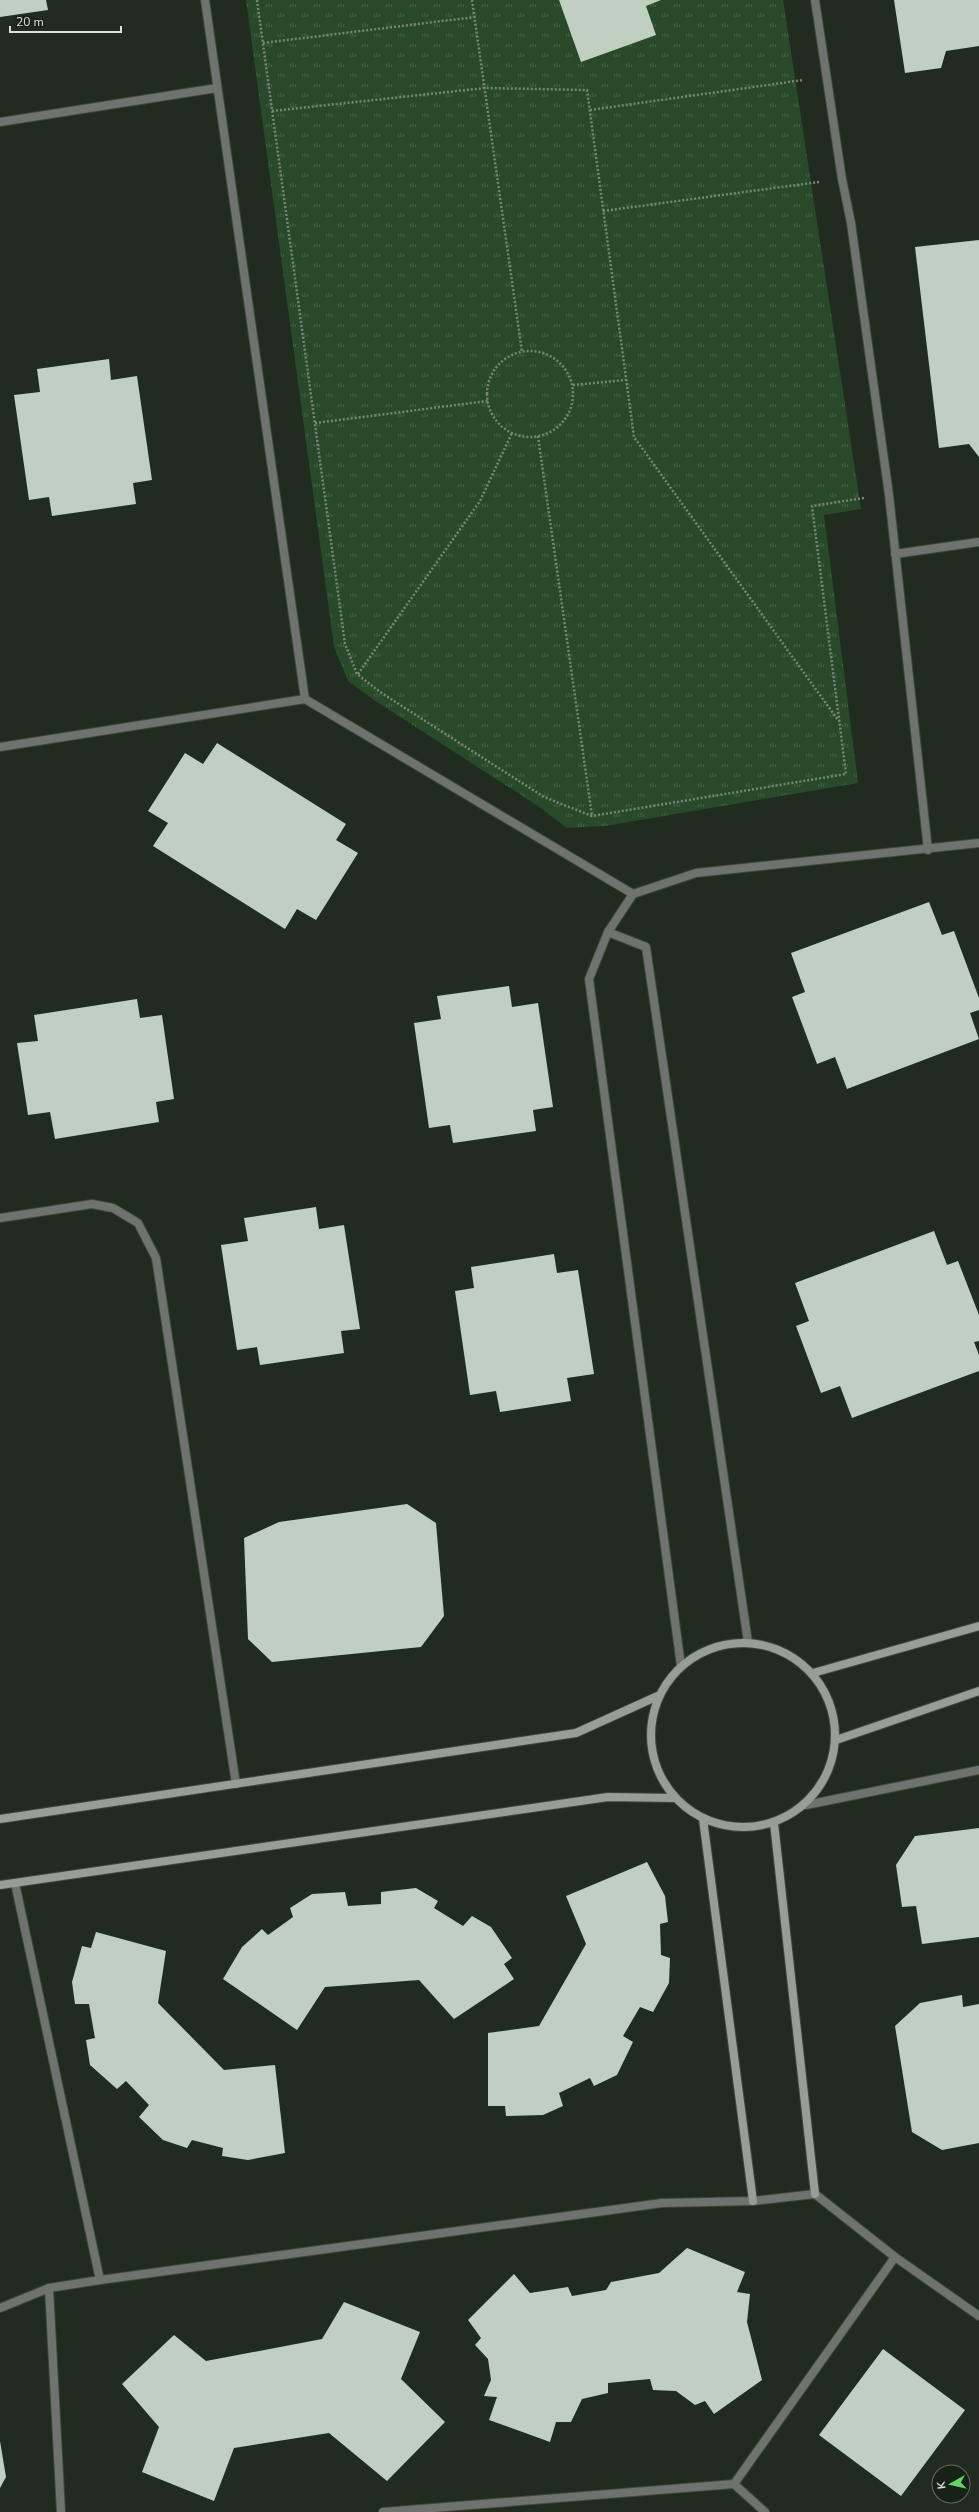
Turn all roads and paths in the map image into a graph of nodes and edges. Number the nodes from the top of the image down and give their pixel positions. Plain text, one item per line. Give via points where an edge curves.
1 (205, 0) edge
2 (257, 0) edge
3 (472, 0) edge
4 (816, 0) edge
5 (474, 17) junction
6 (263, 43) junction
7 (826, 76) junction
8 (217, 88) junction
9 (484, 88) junction
10 (590, 110) junction
11 (272, 111) junction
12 (0, 122) edge
13 (842, 179) junction
14 (603, 211) junction
15 (522, 352) junction
16 (626, 380) junction
17 (573, 385) junction
18 (488, 401) junction
19 (314, 423) junction
20 (512, 433) junction
21 (538, 436) junction
22 (889, 496) junction
23 (979, 542) edge
24 (895, 554) junction
25 (357, 674) junction
26 (305, 700) junction
27 (839, 721) junction
28 (0, 747) edge
29 (592, 816) junction
30 (979, 843) edge
31 (928, 850) junction
32 (633, 894) junction
33 (608, 932) junction
34 (0, 1218) edge
35 (979, 1626) edge
36 (748, 1642) junction
37 (681, 1666) junction
38 (813, 1673) junction
39 (979, 1691) edge
40 (660, 1695) junction
41 (836, 1740) junction
42 (979, 1770) edge
43 (236, 1784) junction
44 (674, 1798) junction
45 (806, 1805) junction
46 (0, 1819) edge
47 (704, 1819) junction
48 (774, 1823) junction
49 (15, 1883) junction
50 (0, 1885) edge
51 (815, 2194) junction
52 (753, 2201) junction
53 (895, 2256) junction
54 (100, 2280) junction
55 (49, 2288) junction
56 (0, 2308) edge
57 (979, 2316) edge
58 (734, 2484) junction
59 (61, 2512) edge
60 (383, 2512) edge
61 (765, 2512) edge

1 - 8 street
2 - 6 path
3 - 5 path
4 - 7 street
5 - 6 path
5 - 9 path
6 - 11 path
7 - 10 path
7 - 13 street
8 - 12 street
8 - 26 street
9 - 10 path via 587,90
9 - 11 path
9 - 15 path
10 - 14 path
11 - 19 path
13 - 14 path
13 - 22 street via 851,223
14 - 16 path
15 - 17 path via 527,350 547,354 564,366
15 - 18 path via 507,357 492,372 487,392
16 - 17 path
16 - 27 path via 634,437
17 - 21 path via 572,406 562,424 544,436
18 - 19 path
18 - 20 path via 491,413 504,429
19 - 25 path via 345,644
20 - 21 path via 523,437
20 - 25 path via 480,502
21 - 29 path
22 - 24 street
22 - 27 path via 812,506
23 - 24 street
24 - 31 street
25 - 29 path via 380,692 544,797
26 - 28 street
26 - 32 street
27 - 29 path via 846,774
30 - 31 street
31 - 32 street via 696,874
32 - 33 street
33 - 36 street via 646,947
33 - 37 street via 589,979
34 - 43 street via 92,1204 113,1208 138,1223 156,1258
35 - 38 street
36 - 37 street via 713,1647
36 - 38 street via 784,1651
37 - 40 street
38 - 41 street via 831,1704
39 - 41 street
40 - 43 street via 576,1733
40 - 44 street via 650,1730 656,1766
41 - 45 street via 827,1776
42 - 45 street
43 - 46 street
44 - 47 street
44 - 49 street via 608,1797
45 - 48 street
47 - 48 street via 738,1828
47 - 52 street
48 - 51 street
49 - 50 street
49 - 54 street
51 - 52 street
51 - 53 street
52 - 54 street via 662,2203
53 - 57 street
53 - 58 street
54 - 55 street
55 - 56 street
55 - 59 street
58 - 60 street
58 - 61 street

